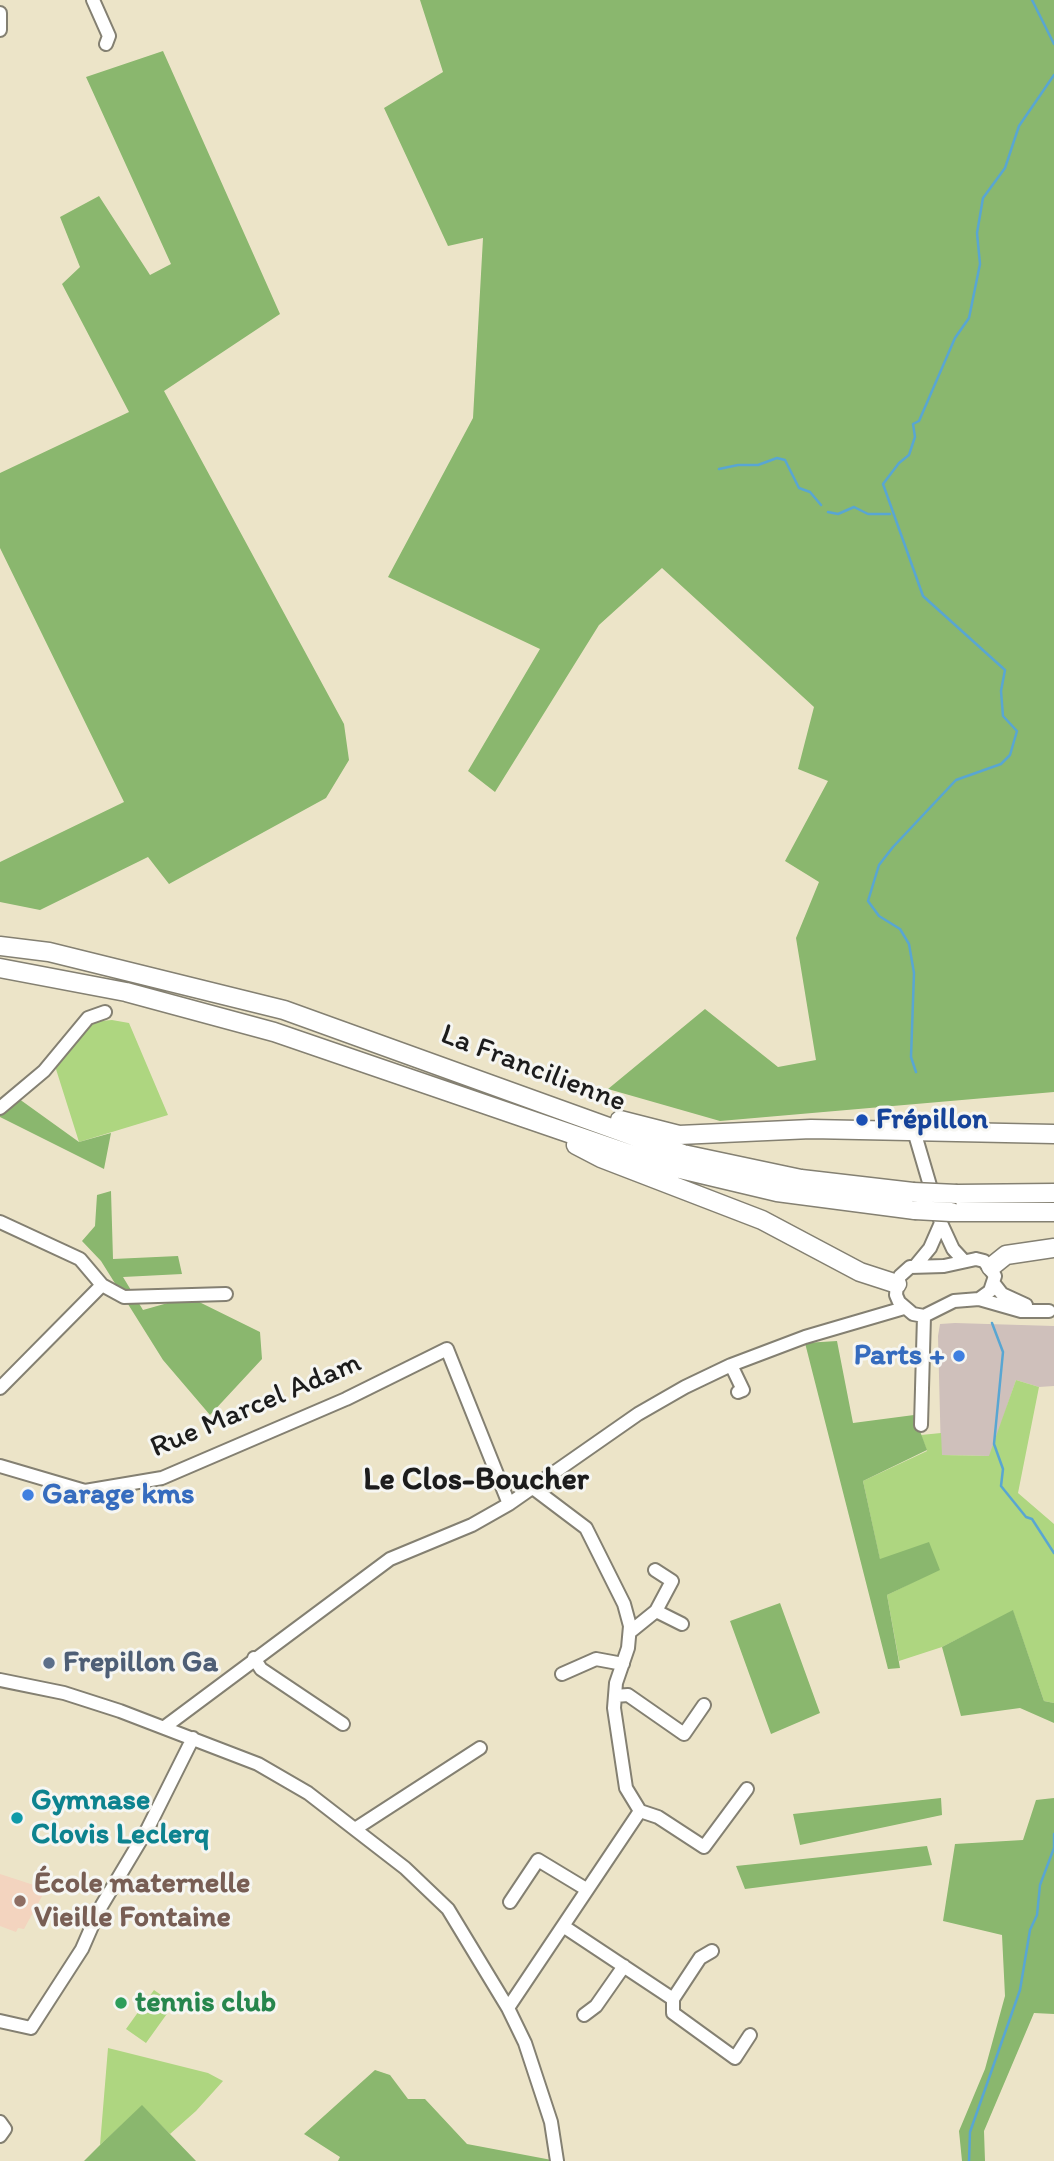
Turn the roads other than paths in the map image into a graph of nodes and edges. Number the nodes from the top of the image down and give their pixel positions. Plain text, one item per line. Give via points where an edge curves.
1 (93, 0) edge
2 (0, 13) edge
3 (0, 30) edge
4 (106, 44) dead end
5 (0, 933) edge
6 (0, 946) edge
7 (49, 952) junction
8 (0, 968) edge
9 (0, 979) edge
10 (47, 979) junction
11 (105, 1012) dead end
12 (531, 1100) junction
13 (0, 1108) edge
14 (536, 1123) junction
15 (914, 1131) junction
16 (1054, 1134) edge
17 (1054, 1193) edge
18 (914, 1201) junction
19 (1054, 1212) edge
20 (946, 1217) junction
21 (0, 1222) edge
22 (1054, 1248) edge
23 (964, 1261) junction
24 (916, 1265) junction
25 (993, 1276) junction
26 (102, 1284) junction
27 (897, 1289) junction
28 (226, 1294) dead end
29 (979, 1299) junction
30 (904, 1308) junction
31 (883, 1312) junction
32 (1051, 1312) edge
33 (924, 1316) junction
34 (730, 1365) junction
35 (0, 1388) edge
36 (738, 1392) dead end
37 (921, 1425) dead end
38 (0, 1466) edge
39 (533, 1488) junction
40 (509, 1504) junction
41 (655, 1570) dead end
42 (656, 1611) junction
43 (681, 1624) dead end
44 (630, 1632) junction
45 (254, 1658) junction
46 (623, 1664) junction
47 (562, 1674) dead end
48 (0, 1680) edge
49 (615, 1696) junction
50 (704, 1705) dead end
51 (343, 1724) dead end
52 (166, 1726) junction
53 (193, 1738) junction
54 (480, 1748) dead end
55 (747, 1789) dead end
56 (640, 1811) junction
57 (355, 1829) junction
58 (586, 1889) junction
59 (510, 1902) dead end
60 (563, 1926) junction
61 (712, 1951) dead end
62 (624, 1966) junction
63 (673, 1999) junction
64 (508, 2008) junction
65 (584, 2015) dead end
66 (0, 2021) edge
67 (750, 2035) dead end
68 (556, 2161) edge

1 - 4 street via 109,36
2 - 3 street
5 - 7 highway via 41,944
6 - 7 highway, La Francilienne
7 - 12 highway, La Francilienne via 284,1010
8 - 10 highway, La Francilienne
9 - 10 highway via 35,983
10 - 14 highway, La Francilienne via 125,992 274,1032
11 - 13 street via 88,1018 44,1071
12 - 15 highway via 564,1103 679,1135 811,1129
12 - 18 highway, La Francilienne via 683,1154
14 - 18 highway, La Francilienne via 659,1164 777,1192
14 - 27 highway via 601,1158 762,1220
15 - 16 highway
15 - 20 street
17 - 18 highway, La Francilienne, bridge via 957,1194
18 - 20 highway, La Francilienne, bridge
19 - 20 highway, La Francilienne
20 - 23 street via 953,1249
20 - 24 street
21 - 26 street via 80,1259
22 - 25 highway via 1006,1255
23 - 24 street
23 - 25 street via 976,1259
24 - 27 street via 905,1270
25 - 29 street
25 - 32 street via 1017,1303
26 - 28 street via 124,1297
26 - 35 street
27 - 30 street
27 - 31 street
29 - 32 street via 1021,1311
29 - 33 street via 954,1301
30 - 31 street
30 - 33 street
31 - 34 street
33 - 37 street
34 - 36 street via 743,1390
34 - 39 street via 638,1414
38 - 40 street, Rue Marcel Adam via 85,1491 162,1478 346,1399 447,1349
39 - 40 street
39 - 44 street via 586,1528 624,1604
40 - 45 street via 472,1525 390,1559
41 - 42 street via 672,1581
42 - 43 street
42 - 44 street
44 - 46 street
45 - 51 street via 261,1669
45 - 52 street
46 - 47 street via 596,1659
46 - 49 street
48 - 52 street via 70,1695
49 - 50 street via 628,1695 684,1734
49 - 56 street via 626,1788
52 - 53 street
53 - 57 street via 258,1764
53 - 66 street via 82,1949 31,2028
54 - 57 street
55 - 56 street via 704,1847 658,1816
56 - 58 street
57 - 64 street via 448,1909
58 - 59 street via 538,1860
58 - 60 street
60 - 62 street
60 - 64 street
61 - 63 street via 700,1958
62 - 63 street
62 - 65 street via 596,2006
63 - 67 street via 673,2013 735,2058
64 - 68 street via 525,2043 551,2122

